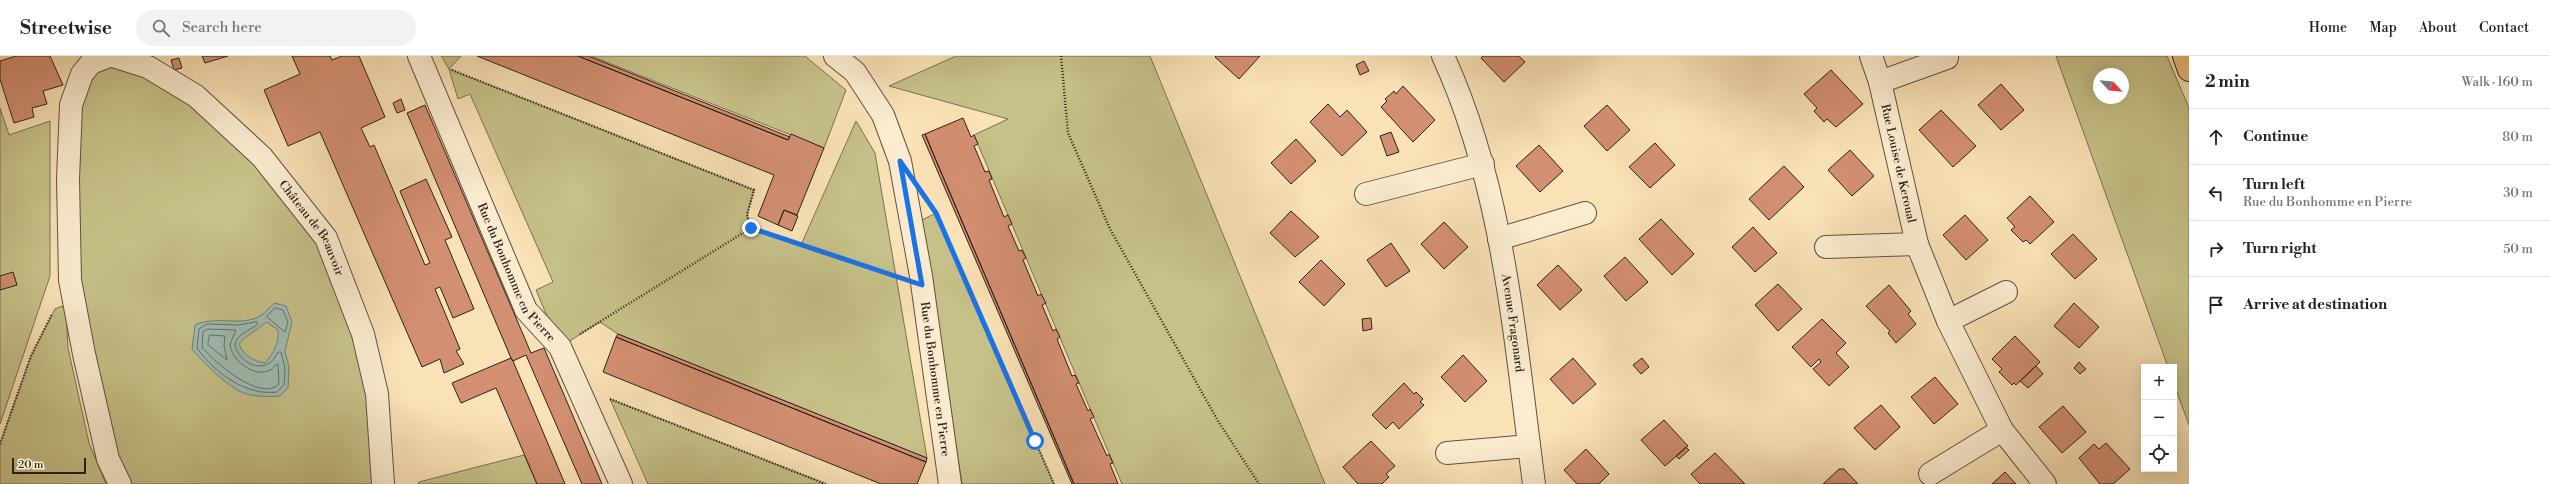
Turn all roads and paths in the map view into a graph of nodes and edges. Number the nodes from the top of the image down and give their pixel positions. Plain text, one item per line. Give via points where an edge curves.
1 (113, 56) edge
2 (418, 56) edge
3 (835, 56) edge
4 (1061, 56) edge
5 (1443, 56) edge
6 (1871, 56) edge
7 (2184, 56) edge
8 (96, 58) edge
9 (1947, 58) dead end
10 (2189, 70) edge
11 (428, 79) junction
12 (1880, 82) junction
13 (1483, 164) junction
14 (1366, 194) dead end
15 (931, 207) dead end
16 (1585, 212) dead end
17 (751, 228) junction
18 (1499, 239) junction
19 (1917, 244) junction
20 (1826, 247) dead end
21 (70, 280) junction
22 (922, 285) junction
23 (2006, 292) dead end
24 (1948, 321) junction
25 (560, 347) junction
26 (586, 403) junction
27 (2002, 430) junction
28 (0, 444) edge
29 (1529, 446) junction
30 (1447, 453) dead end
31 (1930, 474) dead end
32 (120, 484) edge
33 (383, 484) edge
34 (621, 484) edge
35 (826, 484) edge
36 (950, 484) edge
37 (1054, 484) edge
38 (1259, 484) edge
39 (1534, 484) edge
40 (2045, 484) edge

1 - 33 street, Château de Beauvoir via 148,67 196,96 262,157 326,238 363,334 377,394
2 - 11 street, Rue du Bonhomme en Pierre
3 - 22 street, Rue du Bonhomme en Pierre via 855,72 883,115 900,161
4 - 38 path via 1068,133 1084,173 1110,228 1214,414
5 - 13 street, Avenue Fragonard via 1455,82
6 - 12 street, Rue Louise de Keroual
7 - 10 main road
8 - 21 street via 82,74 71,105 68,179
9 - 12 street
11 - 17 path via 449,69 754,190 747,215
11 - 25 street, Rue du Bonhomme en Pierre via 526,310
12 - 19 street, Rue Louise de Keroual
13 - 14 street
13 - 18 street, Avenue Fragonard
15 - 37 path
16 - 18 street
17 - 22 path
17 - 25 path
18 - 29 street, Avenue Fragonard
19 - 20 street
19 - 24 street, Rue Louise de Keroual
21 - 28 path via 31,356
21 - 32 street via 108,459
22 - 36 street, Rue du Bonhomme en Pierre
23 - 24 street
24 - 27 street, Rue Louise de Keroual
25 - 26 street, Rue du Bonhomme en Pierre
26 - 34 street, Rue du Bonhomme en Pierre
26 - 35 path via 610,399
27 - 31 street
27 - 40 street, Rue Louise de Keroual
29 - 30 street
29 - 39 street, Avenue Fragonard

